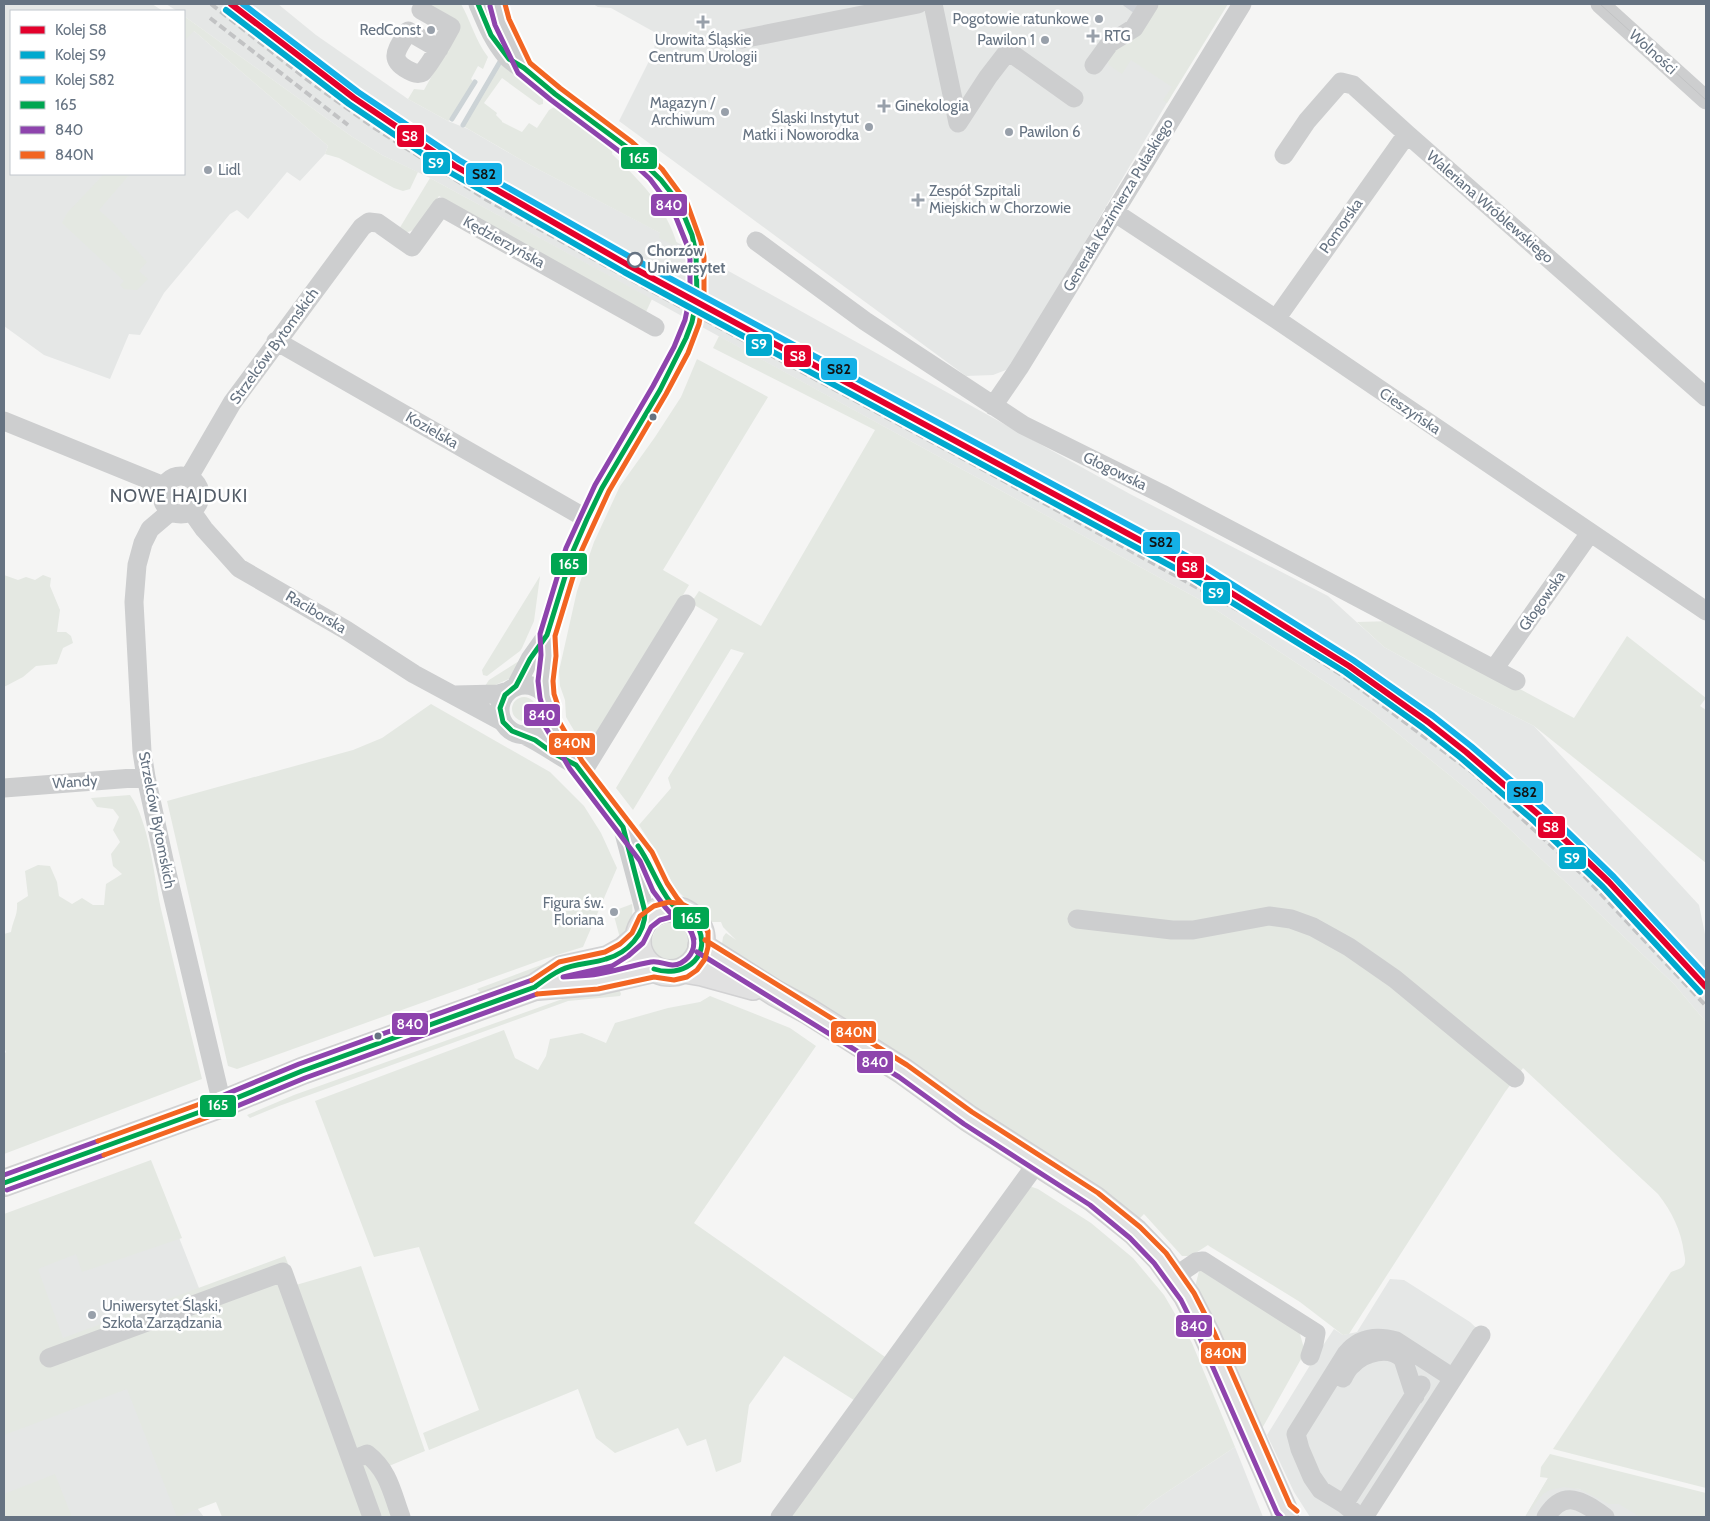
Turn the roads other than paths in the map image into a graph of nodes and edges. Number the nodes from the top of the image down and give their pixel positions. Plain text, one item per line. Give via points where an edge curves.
1 (478, 4) edge
2 (497, 4) edge
3 (918, 4) edge
4 (933, 4) edge
5 (1149, 4) tunnel mouth
6 (1242, 4) edge
7 (1600, 4) edge
8 (1131, 11) tunnel mouth
9 (418, 15) dead end
10 (742, 39) dead end
11 (1110, 43) junction
12 (442, 44) dead end
13 (1094, 65) dead end
14 (524, 68) junction
15 (1705, 96) edge
16 (1074, 98) dead end
17 (1407, 134) junction
18 (1284, 155) dead end
19 (1114, 212) junction
20 (369, 222) joint
21 (756, 241) dead end
22 (696, 254) tunnel mouth
23 (1276, 319) junction
24 (692, 322) tunnel mouth
25 (655, 326) dead end
26 (276, 341) junction
27 (1706, 397) edge
28 (993, 406) junction
29 (4, 420) edge
30 (189, 478) junction
31 (164, 486) junction
32 (170, 512) junction
33 (192, 512) junction
34 (587, 519) junction
35 (1590, 533) junction
36 (686, 604) dead end
37 (1706, 611) edge
38 (547, 635) junction
39 (1494, 669) junction
40 (1516, 680) dead end
41 (512, 688) junction
42 (455, 695) junction
43 (547, 696) junction
44 (549, 718) junction
45 (503, 722) junction
46 (524, 735) junction
47 (579, 769) junction
48 (146, 776) junction
49 (4, 788) edge
50 (623, 827) junction
51 (679, 911) junction
52 (1077, 919) dead end
53 (642, 930) junction
54 (701, 946) junction
55 (654, 968) junction
56 (684, 970) junction
57 (535, 987) junction
58 (775, 993) junction
59 (1514, 1078) dead end
60 (222, 1104) junction
61 (1037, 1163) junction
62 (4, 1183) edge
63 (1174, 1277) junction
64 (1481, 1334) dead end
65 (1310, 1356) dead end
66 (49, 1358) dead end
67 (1423, 1359) junction
68 (1453, 1378) junction
69 (1415, 1396) junction
70 (1305, 1419) junction
71 (352, 1460) junction
72 (1344, 1504) junction
73 (1287, 1515) edge
74 (372, 1517) edge
75 (401, 1517) edge
76 (780, 1517) edge
77 (1360, 1517) edge
78 (1364, 1517) edge
79 (1546, 1517) edge
80 (1605, 1517) edge

1 - 14 street via 497,45 509,59
2 - 14 street
3 - 10 street
4 - 16 street via 958,123 1008,51
5 - 11 street via 1134,28
6 - 19 street, Generała Kazimierza Pułaskiego
7 - 15 street, Wolności
8 - 11 street
9 - 12 street via 451,27
11 - 13 street
14 - 22 street via 628,148 656,174 683,213
17 - 18 street, Waleriana Wróblewskiego via 1353,85 1341,82 1307,121
17 - 23 street, Pomorska
17 - 27 street, Waleriana Wróblewskiego
19 - 23 street, Cieszyńska
19 - 28 street, Generała Kazimierza Pułaskiego
20 - 25 street, Kędzierzyńska via 378,224 412,247 442,207
20 - 26 street, Strzelców Bytomskich via 362,226
21 - 28 street, Głogowska via 865,320
23 - 35 street, Cieszyńska
24 - 34 street via 660,390
26 - 30 street, Strzelców Bytomskich via 232,403
26 - 34 street, Kozielska
28 - 39 street, Głogowska via 1023,425 1171,498
29 - 31 street
30 - 31 street via 175,477
30 - 33 street via 195,481 201,494
31 - 32 street via 164,505
32 - 33 street via 177,515
32 - 48 street, Strzelców Bytomskich via 150,529 137,565 134,621
33 - 42 street, Raciborska via 239,568 414,674
34 - 38 street via 573,551
35 - 37 street, Cieszyńska
35 - 39 street, Głogowska
36 - 47 street
38 - 41 street
38 - 43 street
39 - 40 street, Głogowska
41 - 42 street, Raciborska via 498,694
41 - 43 street via 534,685
41 - 45 street via 502,699
42 - 45 street, Raciborska
43 - 44 street via 551,707
44 - 46 street via 542,729
44 - 47 street
45 - 46 street via 512,731
46 - 47 street
47 - 50 street
48 - 49 street, Wandy
48 - 60 street, Strzelców Bytomskich
50 - 51 street
50 - 53 street via 643,904
51 - 53 main road via 656,912
51 - 54 main road via 696,924 701,933
52 - 59 street via 1193,930 1269,916 1313,927 1395,979
53 - 55 main road via 640,952
53 - 57 main road via 624,950 608,959 562,969
54 - 56 main road via 698,956
54 - 58 main road
55 - 56 main road via 674,973
55 - 57 main road via 605,981
56 - 58 main road
57 - 60 main road via 302,1071
58 - 61 main road via 903,1071
60 - 62 main road
61 - 63 main road via 1121,1220 1149,1245
61 - 76 street
63 - 65 street via 1196,1262 1204,1261 1316,1333
63 - 73 main road via 1207,1335
64 - 68 street
66 - 71 street via 283,1272
67 - 68 street
67 - 69 street via 1424,1374
67 - 70 street via 1396,1341 1386,1338 1363,1340 1346,1354
68 - 78 street
69 - 70 street via 1400,1356 1378,1352 1368,1354 1351,1365 1318,1418
69 - 72 street
70 - 72 street via 1296,1434 1312,1477 1322,1490
71 - 74 street
71 - 75 street via 367,1454 378,1462
72 - 77 street
79 - 80 street via 1555,1504 1568,1499 1578,1501

